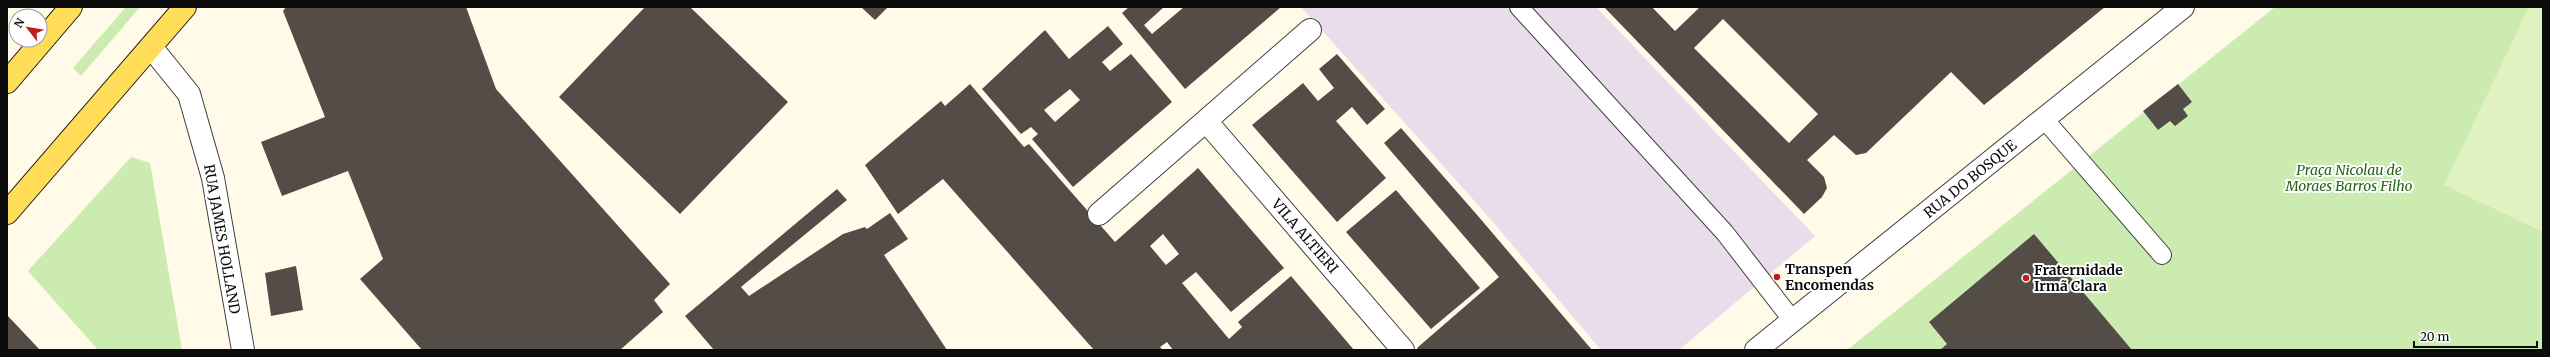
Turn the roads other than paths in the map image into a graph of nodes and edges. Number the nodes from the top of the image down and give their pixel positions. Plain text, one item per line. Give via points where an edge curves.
1 (71, 7) edge
2 (185, 7) edge
3 (1519, 7) edge
4 (2182, 7) edge
5 (1310, 30) dead end
6 (150, 47) junction
7 (7, 82) edge
8 (2044, 119) junction
9 (1206, 121) junction
10 (7, 213) edge
11 (1099, 214) dead end
12 (2162, 255) dead end
13 (1793, 321) junction
14 (243, 350) edge
15 (1403, 350) edge
16 (1756, 350) edge

1 - 7 main road
2 - 6 main road
3 - 13 lane via 1724,233
4 - 8 street, RUA DO BOSQUE
5 - 9 street
6 - 10 main road
6 - 14 street, RUA JAMES HOLLAND via 189,94 213,178
8 - 12 lane
8 - 13 street, RUA DO BOSQUE
9 - 11 street
9 - 15 street, VILA ALTIERI
13 - 16 street, RUA DO BOSQUE

